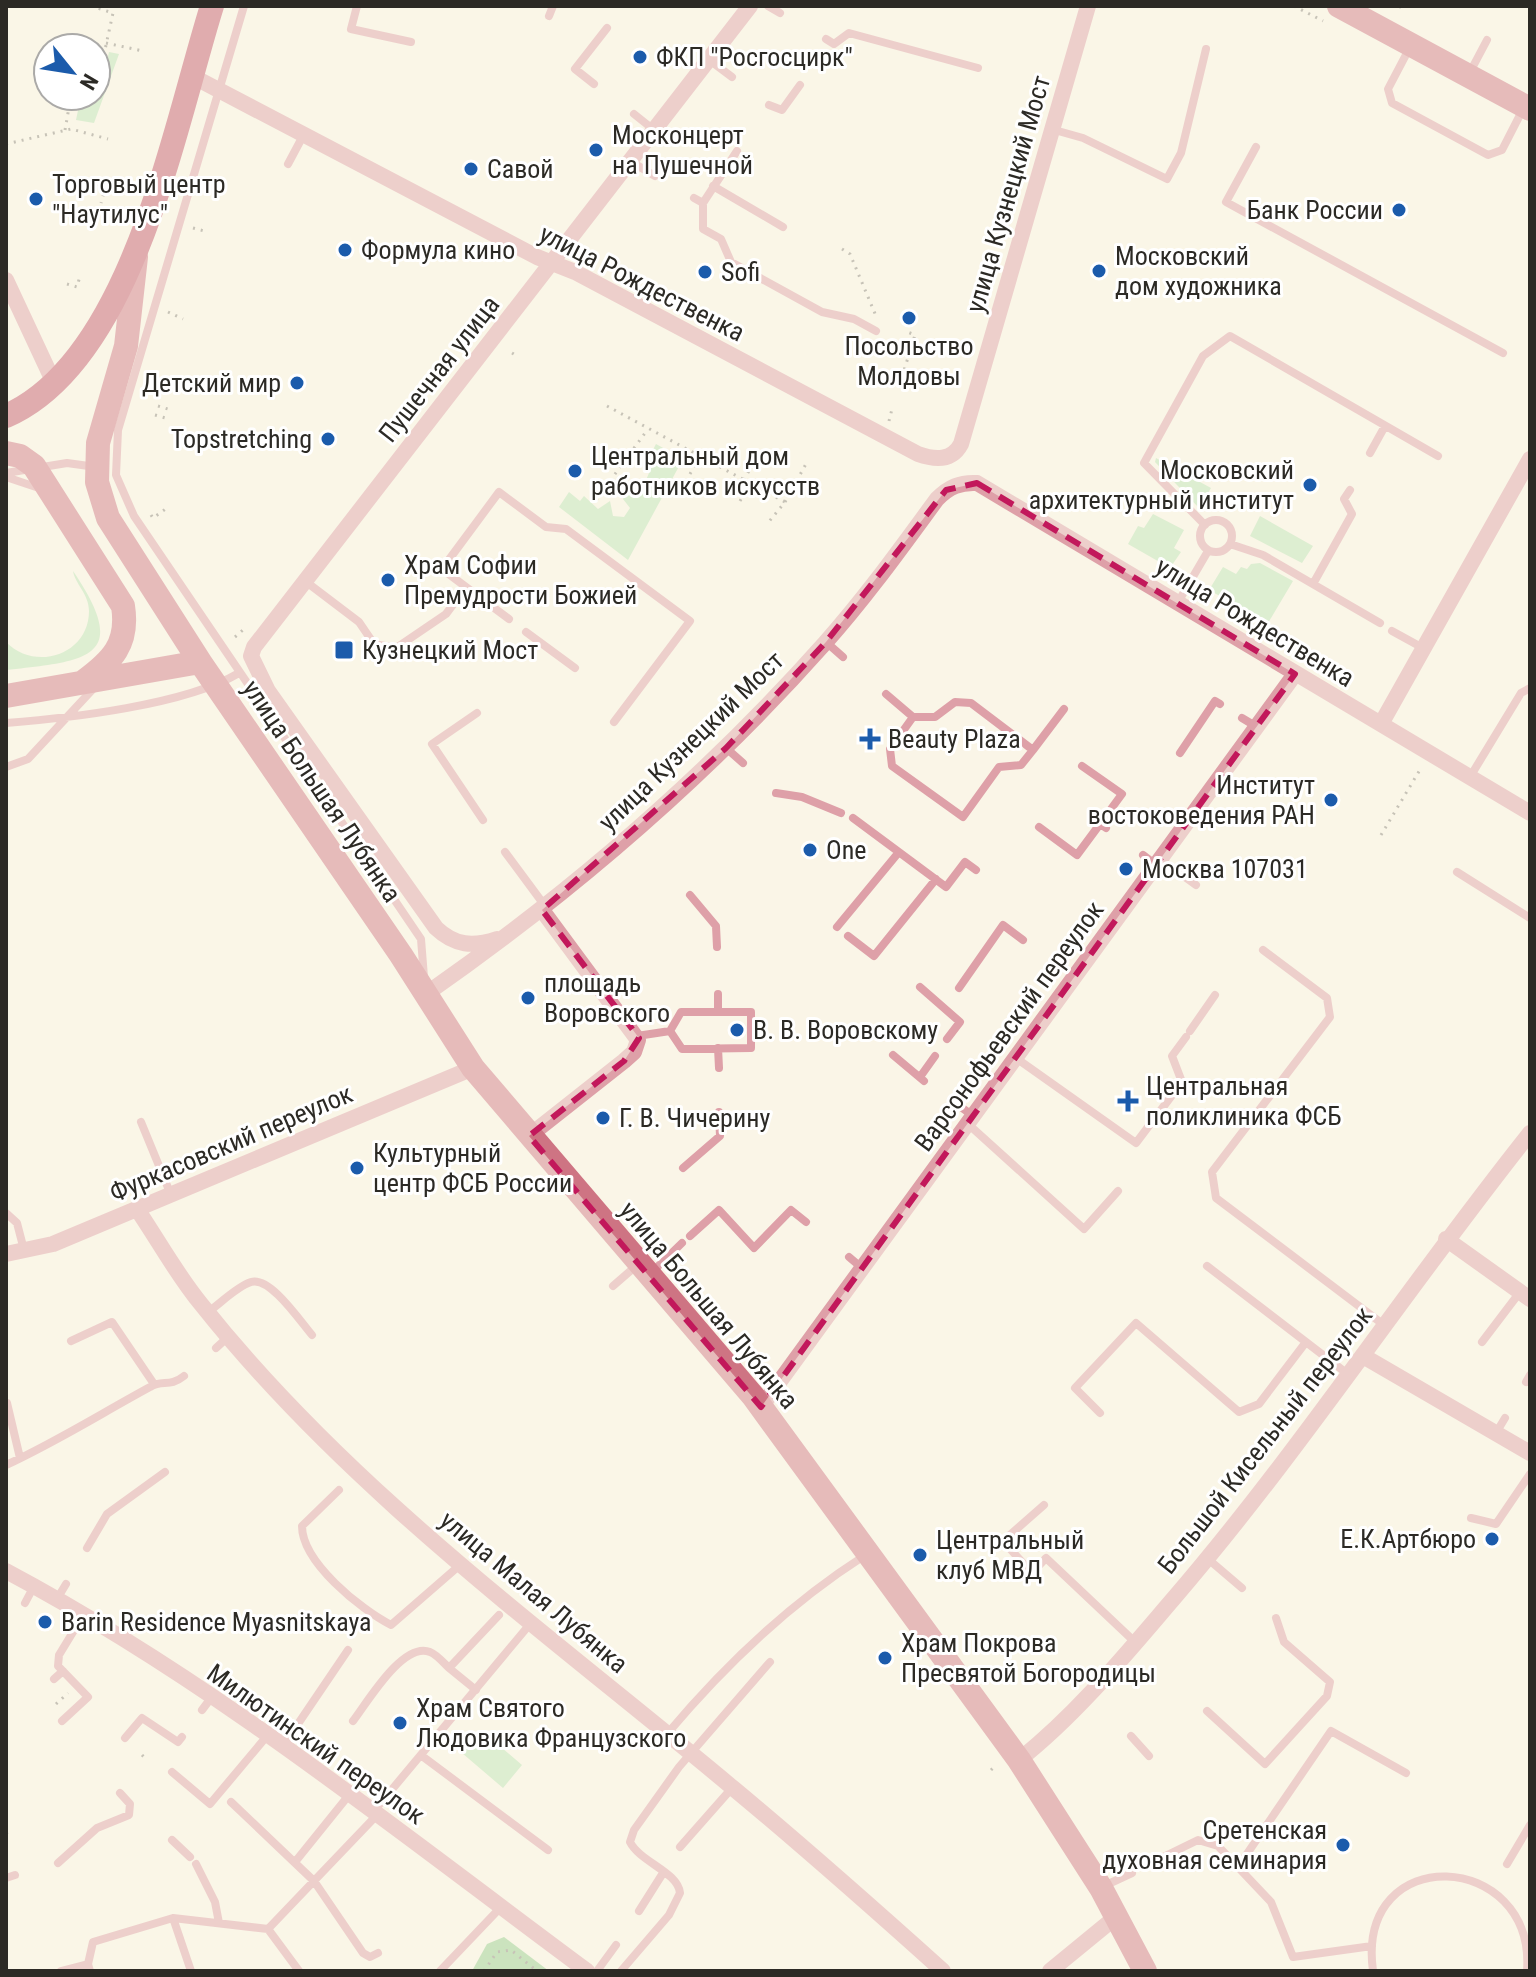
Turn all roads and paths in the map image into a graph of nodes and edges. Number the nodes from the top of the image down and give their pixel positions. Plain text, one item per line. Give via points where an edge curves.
1 (91, 6) edge
2 (212, 6) edge
3 (244, 6) edge
4 (357, 6) edge
5 (553, 6) edge
6 (750, 6) edge
7 (768, 6) edge
8 (1088, 6) edge
9 (1339, 6) edge
10 (780, 13) dead end
11 (549, 16) dead end
12 (607, 28) dead end
13 (109, 32) edge
14 (826, 39) dead end
15 (1487, 40) dead end
16 (411, 42) dead end
17 (112, 44) edge
18 (1412, 44) junction
19 (1206, 49) dead end
20 (143, 51) dead end
21 (708, 59) junction
22 (978, 68) dead end
23 (190, 75) junction
24 (1468, 75) junction
25 (732, 77) dead end
26 (594, 84) dead end
27 (800, 85) dead end
28 (220, 91) junction
29 (769, 105) dead end
30 (1528, 107) edge
31 (68, 112) edge
32 (634, 114) dead end
33 (1051, 129) junction
34 (65, 130) junction
35 (654, 130) junction
36 (304, 134) junction
37 (108, 139) dead end
38 (6, 144) edge
39 (1256, 147) dead end
40 (737, 151) dead end
41 (630, 161) junction
42 (288, 164) dead end
43 (655, 176) dead end
44 (95, 186) dead end
45 (221, 186) dead end
46 (713, 186) junction
47 (203, 192) dead end
48 (101, 203) dead end
49 (196, 216) dead end
50 (783, 227) dead end
51 (208, 232) dead end
52 (842, 249) dead end
53 (136, 257) junction
54 (551, 262) junction
55 (80, 276) dead end
56 (6, 280) edge
57 (67, 284) dead end
58 (172, 301) dead end
59 (183, 319) dead end
60 (877, 326) joint
61 (905, 331) dead end
62 (901, 343) dead end
63 (126, 346) junction
64 (911, 347) junction
65 (512, 353) dead end
66 (1503, 353) dead end
67 (517, 356) dead end
68 (902, 377) dead end
69 (55, 385) junction
70 (158, 406) dead end
71 (607, 406) dead end
72 (171, 410) dead end
73 (155, 415) dead end
74 (6, 416) edge
75 (122, 417) junction
76 (169, 419) dead end
77 (1385, 426) junction
78 (648, 429) junction
79 (725, 450) dead end
80 (6, 453) edge
81 (1370, 453) dead end
82 (700, 456) junction
83 (1438, 456) dead end
84 (946, 457) junction
85 (1530, 459) edge
86 (807, 462) dead end
87 (752, 465) dead end
88 (34, 466) junction
89 (717, 466) junction
90 (106, 471) junction
91 (690, 474) dead end
92 (6, 475) edge
93 (744, 480) junction
94 (750, 483) junction
95 (953, 483) junction
96 (1350, 490) dead end
97 (52, 498) junction
98 (596, 500) dead end
99 (740, 501) dead end
100 (785, 502) junction
101 (146, 507) dead end
102 (167, 508) dead end
103 (767, 524) dead end
104 (1205, 525) junction
105 (1230, 544) junction
106 (1208, 551) junction
107 (305, 581) junction
108 (1313, 584) junction
109 (466, 587) junction
110 (1177, 604) junction
111 (509, 619) dead end
112 (1380, 623) dead end
113 (243, 630) dead end
114 (1392, 631) dead end
115 (526, 632) dead end
116 (235, 637) dead end
117 (826, 642) junction
118 (1424, 649) junction
119 (843, 657) dead end
120 (200, 662) junction
121 (575, 668) dead end
122 (239, 673) junction
123 (1295, 674) junction
124 (93, 680) junction
125 (217, 686) junction
126 (1530, 688) edge
127 (886, 694) dead end
128 (6, 696) edge
129 (1220, 704) dead end
130 (1064, 709) dead end
131 (477, 713) dead end
132 (913, 717) junction
133 (1242, 718) dead end
134 (61, 719) junction
135 (614, 722) dead end
136 (6, 723) edge
137 (1381, 724) junction
138 (1257, 727) junction
139 (726, 748) junction
140 (1033, 750) junction
141 (1180, 753) dead end
142 (743, 763) dead end
143 (1423, 765) dead end
144 (1082, 766) dead end
145 (6, 767) edge
146 (1470, 777) junction
147 (776, 793) dead end
148 (841, 813) dead end
149 (1530, 813) edge
150 (853, 818) dead end
151 (483, 820) dead end
152 (1039, 827) dead end
153 (1381, 835) dead end
154 (505, 852) dead end
155 (899, 852) junction
156 (1153, 860) junction
157 (976, 870) dead end
158 (1457, 872) dead end
159 (936, 879) junction
160 (1196, 885) dead end
161 (690, 895) dead end
162 (544, 909) junction
163 (1530, 918) edge
164 (837, 927) dead end
165 (506, 936) junction
166 (848, 936) dead end
167 (1023, 940) dead end
168 (717, 947) dead end
169 (1263, 950) dead end
170 (920, 987) dead end
171 (959, 988) dead end
172 (426, 994) junction
173 (718, 994) dead end
174 (1215, 995) dead end
175 (718, 1012) junction
176 (670, 1031) junction
177 (637, 1036) junction
178 (947, 1039) dead end
179 (718, 1048) junction
180 (893, 1055) dead end
181 (935, 1056) dead end
182 (1016, 1057) junction
183 (473, 1068) junction
184 (719, 1068) dead end
185 (719, 1112) dead end
186 (967, 1115) junction
187 (141, 1122) dead end
188 (1530, 1133) edge
189 (529, 1136) junction
190 (683, 1168) dead end
191 (1118, 1191) dead end
192 (171, 1195) junction
193 (137, 1209) junction
194 (6, 1213) edge
195 (806, 1222) dead end
196 (690, 1236) dead end
197 (1446, 1239) junction
198 (682, 1243) dead end
199 (24, 1252) junction
200 (6, 1254) edge
201 (1207, 1266) dead end
202 (644, 1269) junction
203 (613, 1286) dead end
204 (1525, 1296) edge
205 (208, 1313) junction
206 (1384, 1326) junction
207 (312, 1335) dead end
208 (71, 1341) dead end
209 (1306, 1342) junction
210 (1482, 1342) dead end
211 (1363, 1356) junction
212 (763, 1361) dead end
213 (755, 1369) dead end
214 (1349, 1375) junction
215 (184, 1376) dead end
216 (154, 1384) junction
217 (7, 1403) edge
218 (761, 1407) junction
219 (1100, 1413) dead end
220 (1505, 1418) dead end
221 (1496, 1433) junction
222 (1530, 1453) edge
223 (20, 1458) junction
224 (6, 1465) edge
225 (165, 1472) dead end
226 (1530, 1474) edge
227 (339, 1490) dead end
228 (1044, 1505) dead end
229 (1471, 1518) dead end
230 (87, 1548) dead end
231 (869, 1553) junction
232 (1208, 1559) junction
233 (460, 1565) junction
234 (7, 1574) edge
235 (34, 1586) junction
236 (1242, 1588) dead end
237 (25, 1603) dead end
238 (85, 1614) junction
239 (499, 1615) dead end
240 (1276, 1618) dead end
241 (530, 1624) junction
242 (1136, 1643) junction
243 (348, 1650) dead end
244 (770, 1662) dead end
245 (449, 1668) junction
246 (63, 1671) junction
247 (54, 1679) dead end
248 (476, 1690) junction
249 (64, 1697) dead end
250 (56, 1704) dead end
251 (1207, 1711) dead end
252 (62, 1721) dead end
253 (353, 1721) dead end
254 (667, 1734) junction
255 (267, 1736) junction
256 (1131, 1736) dead end
257 (182, 1737) dead end
258 (125, 1738) dead end
259 (282, 1747) junction
260 (691, 1754) junction
261 (142, 1755) dead end
262 (422, 1756) junction
263 (1149, 1756) dead end
264 (146, 1759) dead end
265 (1019, 1760) junction
266 (172, 1772) dead end
267 (1406, 1773) dead end
268 (733, 1788) junction
269 (120, 1793) dead end
270 (349, 1795) junction
271 (231, 1802) dead end
272 (375, 1814) junction
273 (1530, 1825) edge
274 (172, 1840) dead end
275 (680, 1847) dead end
276 (548, 1850) dead end
277 (1155, 1861) dead end
278 (295, 1862) junction
279 (58, 1863) dead end
280 (1507, 1864) dead end
281 (1238, 1867) junction
282 (663, 1873) junction
283 (1132, 1873) dead end
284 (314, 1881) junction
285 (1101, 1888) junction
286 (501, 1907) junction
287 (639, 1911) dead end
288 (1117, 1916) junction
289 (173, 1918) junction
290 (219, 1923) junction
291 (268, 1929) junction
292 (616, 1945) dead end
293 (1372, 1946) junction
294 (378, 1953) dead end
295 (89, 1968) edge
296 (61, 1971) edge
297 (191, 1971) edge
298 (299, 1971) edge
299 (440, 1971) edge
300 (484, 1971) edge
301 (537, 1971) edge
302 (587, 1971) edge
303 (597, 1971) edge
304 (621, 1971) edge
305 (943, 1971) edge
306 (1050, 1971) edge
307 (1145, 1971) edge
308 (1373, 1971) edge
309 (1527, 1971) edge

1 - 13 path via 113,13
2 - 23 main road
3 - 28 lane
4 - 16 lane via 351,29
5 - 11 lane
6 - 21 street, Пушечная улица
7 - 10 lane
8 - 33 street, улица Кузнецкий Мост
9 - 18 main road
12 - 26 lane via 575,69
14 - 22 lane via 834,44 849,33
15 - 24 lane
17 - 20 path
18 - 24 main road
18 - 30 lane via 1388,89 1392,103 1488,155 1502,150
19 - 33 lane via 1181,153 1167,179 1083,138
21 - 25 lane
21 - 35 street, Пушечная улица
23 - 28 street, улица Рождественка
23 - 53 main road
24 - 30 main road
27 - 29 lane via 782,110
28 - 36 street, улица Рождественка
28 - 75 lane
31 - 34 path
32 - 35 lane
33 - 84 street, улица Кузнецкий Мост via 961,444
34 - 37 path
34 - 38 path
35 - 41 street, Пушечная улица
36 - 42 lane
36 - 54 street, улица Рождественка
39 - 66 lane via 1226,202
40 - 46 lane
41 - 43 lane
41 - 54 street, Пушечная улица
44 - 48 path via 105,189
45 - 47 path via 206,182
46 - 50 lane
46 - 60 lane via 698,200 703,229 721,239 731,262 822,312
49 - 51 path via 193,229
52 - 60 path via 850,254
53 - 63 main road
53 - 69 main road via 100,327
54 - 84 street, улица Рождественка via 918,454
54 - 107 street, Пушечная улица
55 - 57 path via 77,287
56 - 69 street
58 - 59 path via 168,314
61 - 64 path via 915,335
62 - 64 path
63 - 75 lane
63 - 90 main road via 103,424
64 - 68 path
65 - 67 path
69 - 74 main road
70 - 72 path
71 - 78 path
73 - 76 path
75 - 90 lane
77 - 81 lane
77 - 83 lane
77 - 104 lane via 1230,336 1203,356 1144,463
78 - 82 path
78 - 98 path
79 - 89 path
80 - 88 main road
82 - 89 path
82 - 91 path
84 - 95 street
85 - 118 street
86 - 100 path
87 - 93 path
88 - 90 lane via 67,463
88 - 92 lane
88 - 97 main road
89 - 93 path
90 - 120 main road, улица Большая Лубянка via 108,518
90 - 122 lane
92 - 97 lane
93 - 94 path
94 - 99 path
94 - 100 path
95 - 110 street, улица Рождественка via 977,483
95 - 117 street, улица Кузнецкий Мост
96 - 108 lane via 1344,499 1352,514
97 - 124 main road via 123,606 126,623 118,650
100 - 103 path
101 - 102 path via 153,518
104 - 105 lane via 1225,522 1232,532
104 - 106 lane via 1200,540
105 - 106 lane via 1221,552
105 - 108 lane via 1263,555
106 - 110 lane
107 - 109 lane via 359,622 374,644 396,648 446,614
107 - 165 street, Пушечная улица via 254,647 252,664 436,928 469,945
108 - 112 lane
109 - 111 lane
109 - 135 lane via 442,569 499,492 546,527 566,529 690,621
110 - 123 street, улица Рождественка
113 - 116 path
114 - 118 lane
115 - 121 lane
117 - 119 lane
117 - 139 street, улица Кузнецкий Мост
118 - 137 street
120 - 124 main road
120 - 125 main road, улица Большая Лубянка
122 - 125 lane
122 - 172 lane via 421,939
123 - 137 street, улица Рождественка
123 - 138 street, Варсонофьевский переулок
124 - 128 main road
124 - 134 lane
125 - 134 lane
125 - 172 main road, улица Большая Лубянка
126 - 146 lane via 1521,693
127 - 132 lane
129 - 141 lane via 1215,701
130 - 140 lane
131 - 151 lane via 432,744
132 - 140 lane via 935,717 955,702 971,703
132 - 140 lane via 890,749 892,766 963,817 999,767 1021,765
133 - 138 lane
134 - 136 lane
134 - 145 lane via 28,759
137 - 146 street, улица Рождественка
138 - 156 street, Варсонофьевский переулок
139 - 142 lane
139 - 162 street, улица Кузнецкий Мост via 662,810
143 - 153 path
144 - 152 lane via 1122,794 1103,826 1077,855
146 - 149 street, улица Рождественка
147 - 148 lane
150 - 155 lane
154 - 162 lane
155 - 159 lane
155 - 164 lane
156 - 160 lane
156 - 182 street, Варсонофьевский переулок via 1069,973
157 - 159 lane via 965,862 946,887
158 - 163 lane
159 - 166 lane via 874,956
161 - 168 lane via 716,926
162 - 165 street, улица Кузнецкий Мост
162 - 177 street
165 - 172 street, улица Кузнецкий Мост
167 - 171 lane via 1003,925
169 - 206 lane via 1327,998 1330,1017 1212,1172 1216,1198
170 - 178 lane via 960,1022
172 - 183 main road, улица Большая Лубянка
173 - 175 lane
174 - 182 lane via 1172,1056 1182,1082 1136,1143
175 - 176 lane via 681,1012
175 - 179 lane via 751,1012 751,1048
176 - 177 lane
176 - 179 lane via 682,1049
177 - 189 street via 637,1046 624,1061
179 - 184 lane
180 - 181 lane via 922,1079
182 - 186 street, Варсонофьевский переулок
183 - 189 main road, улица Большая Лубянка
183 - 192 street, Фуркасовский переулок
185 - 190 lane via 720,1136
186 - 191 lane via 1084,1229
186 - 218 street, Варсонофьевский переулок via 855,1262
187 - 192 lane
188 - 197 street, Большой Кисельный переулок
189 - 202 main road, улица Большая Лубянка
192 - 193 street, Фуркасовский переулок
193 - 199 street, Фуркасовский переулок
193 - 205 street, улица Малая Лубянка
194 - 199 lane via 17,1223
195 - 196 lane via 791,1210 754,1248 719,1210
197 - 204 street
197 - 206 street, Большой Кисельный переулок
198 - 202 lane
199 - 200 street, Фуркасовский переулок
201 - 209 lane
202 - 203 lane
202 - 218 main road, улица Большая Лубянка
204 - 210 lane
205 - 207 lane via 258,1280
205 - 233 street, улица Малая Лубянка via 222,1343
206 - 211 street, Большой Кисельный переулок
208 - 216 lane via 112,1322
209 - 214 lane
209 - 219 lane via 1259,1404 1239,1412 1136,1323 1075,1388
211 - 214 street, Большой Кисельный переулок
211 - 221 street
212 - 213 path
214 - 232 street, Большой Кисельный переулок
215 - 216 lane via 174,1384
216 - 223 lane
217 - 223 lane
218 - 231 main road, улица Большая Лубянка
220 - 221 lane
221 - 222 street
223 - 224 lane
225 - 230 lane via 107,1514
226 - 229 lane via 1496,1524
227 - 233 lane via 302,1526 302,1541 330,1578 371,1615 391,1625
228 - 242 lane via 1003,1541 1032,1573 1046,1558
231 - 254 lane via 811,1590 709,1685
231 - 265 main road, улица Большая Лубянка
232 - 236 lane
232 - 242 street, Большой Кисельный переулок
233 - 241 street, улица Малая Лубянка
234 - 235 street, Милютинский переулок
235 - 237 lane
235 - 238 street, Милютинский переулок via 61,1591
238 - 246 lane via 59,1655
238 - 255 street, Милютинский переулок via 206,1704
239 - 245 lane
240 - 251 lane via 1284,1642 1330,1682 1327,1696 1265,1764
241 - 248 lane
241 - 254 street, улица Малая Лубянка
242 - 265 street, Большой Кисельный переулок via 1094,1695
243 - 259 lane
244 - 260 lane
245 - 248 lane
245 - 253 lane via 429,1651 400,1658
246 - 247 lane
246 - 252 lane via 88,1697
248 - 262 lane
249 - 250 path
254 - 260 street, улица Малая Лубянка
255 - 259 street, Милютинский переулок
255 - 266 lane via 210,1804
256 - 263 lane
257 - 258 lane via 178,1742 142,1718
259 - 270 street, Милютинский переулок
260 - 268 street, улица Малая Лубянка
260 - 282 lane via 630,1842
261 - 264 path
262 - 272 lane
262 - 276 lane
265 - 285 main road, улица Большая Лубянка
267 - 281 lane via 1331,1731
268 - 275 lane
268 - 305 street, улица Малая Лубянка
269 - 279 lane via 130,1804 126,1819 97,1828
270 - 272 street, Милютинский переулок
270 - 278 lane
271 - 278 lane
272 - 284 lane
272 - 286 street, Милютинский переулок
273 - 280 lane
274 - 290 lane via 193,1860 215,1902
277 - 281 lane via 1198,1840 1218,1846
278 - 284 lane
281 - 293 lane via 1271,1902 1293,1957
282 - 287 lane
282 - 304 lane via 680,1887 677,1902
283 - 285 lane
284 - 291 lane
284 - 294 lane via 363,1953
285 - 288 main road, улица Большая Лубянка
286 - 299 lane
286 - 302 street, Милютинский переулок
288 - 306 street
288 - 307 main road, улица Большая Лубянка
289 - 290 lane
289 - 295 lane via 93,1942
289 - 297 lane
290 - 291 lane
291 - 298 lane
292 - 303 lane
293 - 308 lane
293 - 309 lane via 1382,1914 1401,1892 1427,1878 1456,1875 1484,1882 1517,1911 1528,1938
295 - 296 lane
300 - 301 path via 497,1952 511,1950

